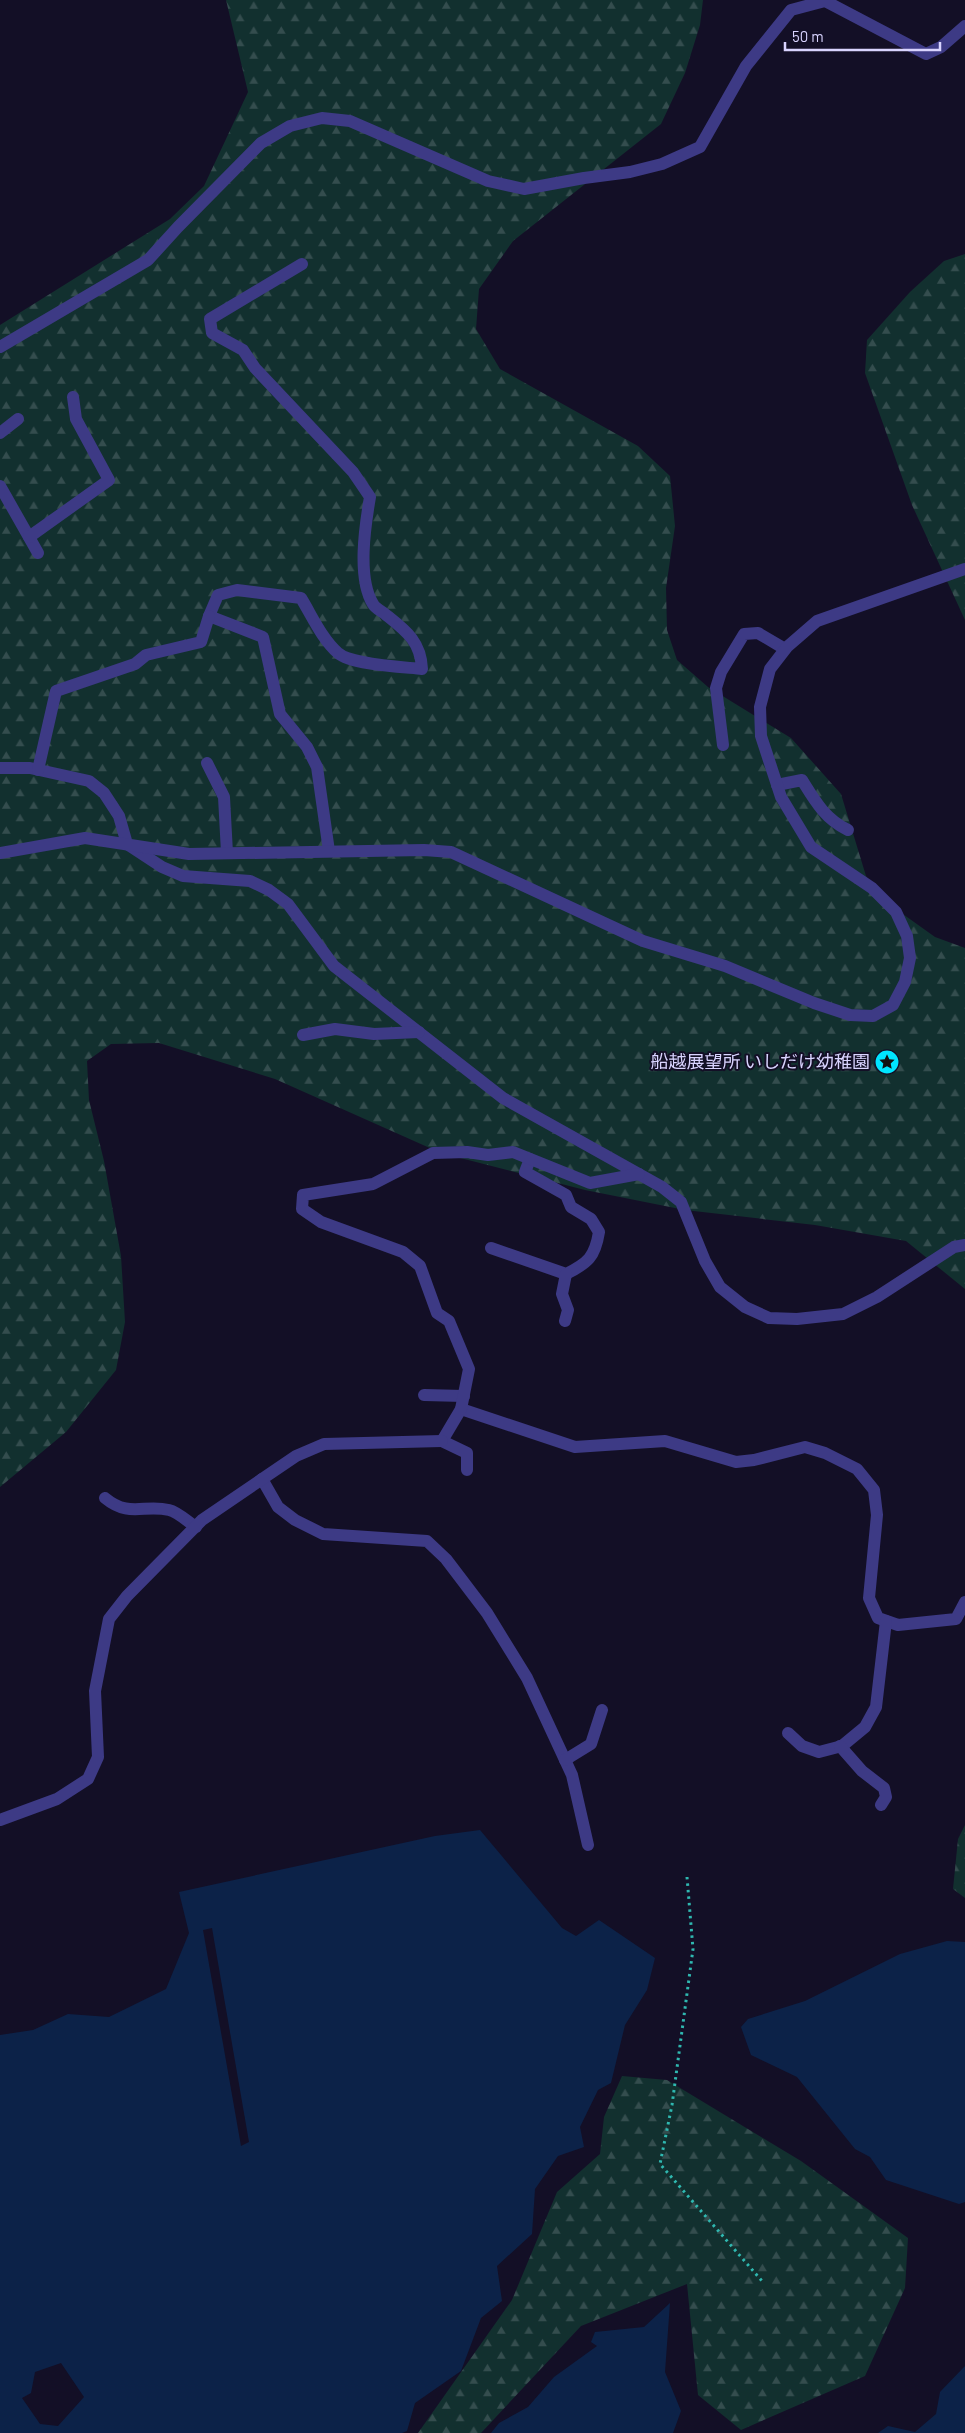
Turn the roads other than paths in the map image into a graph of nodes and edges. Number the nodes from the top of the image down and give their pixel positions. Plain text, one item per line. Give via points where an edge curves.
1 (965, 26) edge
2 (302, 264) dead end
3 (0, 347) edge
4 (73, 397) dead end
5 (18, 418) dead end
6 (0, 433) edge
7 (0, 486) edge
8 (29, 536) junction
9 (38, 553) dead end
10 (965, 569) edge
11 (209, 616) junction
12 (785, 649) junction
13 (723, 745) dead end
14 (207, 763) dead end
15 (0, 768) edge
16 (38, 770) junction
17 (776, 785) junction
18 (848, 830) dead end
19 (127, 844) junction
20 (329, 851) junction
21 (0, 853) edge
22 (226, 853) junction
23 (419, 1032) junction
24 (303, 1035) dead end
25 (530, 1159) junction
26 (638, 1174) junction
27 (965, 1245) edge
28 (491, 1248) dead end
29 (566, 1274) junction
30 (565, 1321) dead end
31 (424, 1395) dead end
32 (464, 1396) junction
33 (461, 1409) junction
34 (442, 1441) junction
35 (467, 1470) dead end
36 (262, 1479) junction
37 (105, 1498) dead end
38 (196, 1527) junction
39 (965, 1602) edge
40 (886, 1621) junction
41 (602, 1710) dead end
42 (788, 1733) dead end
43 (840, 1746) junction
44 (565, 1760) junction
45 (881, 1805) dead end
46 (0, 1820) edge
47 (588, 1845) dead end

1 - 3 street via 941,47 926,54 825,1 791,10 746,66 700,147 662,164 630,172 524,189 488,180 350,121 322,118 290,126 261,143 148,260
2 - 11 street via 210,320 212,332 243,350 255,368 353,472 370,497 364,578 373,605 408,633 422,655 422,669 360,662 339,655 301,598 237,590 218,595
4 - 8 street via 76,419 109,480
5 - 6 street
7 - 8 street
8 - 9 street
10 - 12 street via 817,622
11 - 16 street via 201,642 146,655 135,664 56,690
11 - 20 street via 263,637 280,714 307,747 317,767
12 - 13 street via 758,633 744,634 721,672 716,688
12 - 17 street via 770,669 760,707 761,736
14 - 22 street via 224,797
15 - 16 street
16 - 19 street via 89,780 104,793 119,816
17 - 18 street via 802,780 823,814
17 - 20 street via 811,847 872,888 896,912 907,936 910,958 905,982 893,1005 873,1016 850,1015 725,966 643,941 451,852
19 - 21 street via 85,838
19 - 22 street via 189,854
19 - 23 street via 182,876 250,881 269,890 288,904 334,966
20 - 22 street
23 - 24 street via 374,1034 336,1030
23 - 26 street via 503,1098
25 - 26 street via 590,1183
25 - 29 street via 525,1172 566,1195 571,1207 591,1219 599,1232 596,1248 586,1264
25 - 32 street via 513,1152 488,1155 433,1153 373,1184 303,1195 302,1209 321,1222 403,1252 420,1266 438,1313 449,1321 469,1369
26 - 27 street via 681,1202 705,1261 720,1287 745,1308 769,1318 797,1319 843,1314 877,1297 954,1247
28 - 29 street
29 - 30 street via 562,1294 568,1310
31 - 32 street
32 - 33 street
33 - 34 street
33 - 40 street via 575,1447 665,1441 736,1462 805,1447 858,1469 874,1490 877,1515 869,1598 878,1618
34 - 35 street via 467,1453
34 - 36 street via 324,1444 296,1456
36 - 38 street
36 - 44 street via 278,1507 323,1534 427,1541 446,1559 487,1612 527,1678
37 - 38 street via 116,1507 170,1510
38 - 46 street via 127,1596 109,1619 96,1691 98,1757 88,1779 56,1800
39 - 40 street via 956,1619 898,1625
40 - 43 street via 876,1707 865,1727
41 - 44 street via 591,1744
42 - 43 street via 802,1746 820,1752
43 - 45 street via 884,1788 886,1797
44 - 47 street via 572,1775

